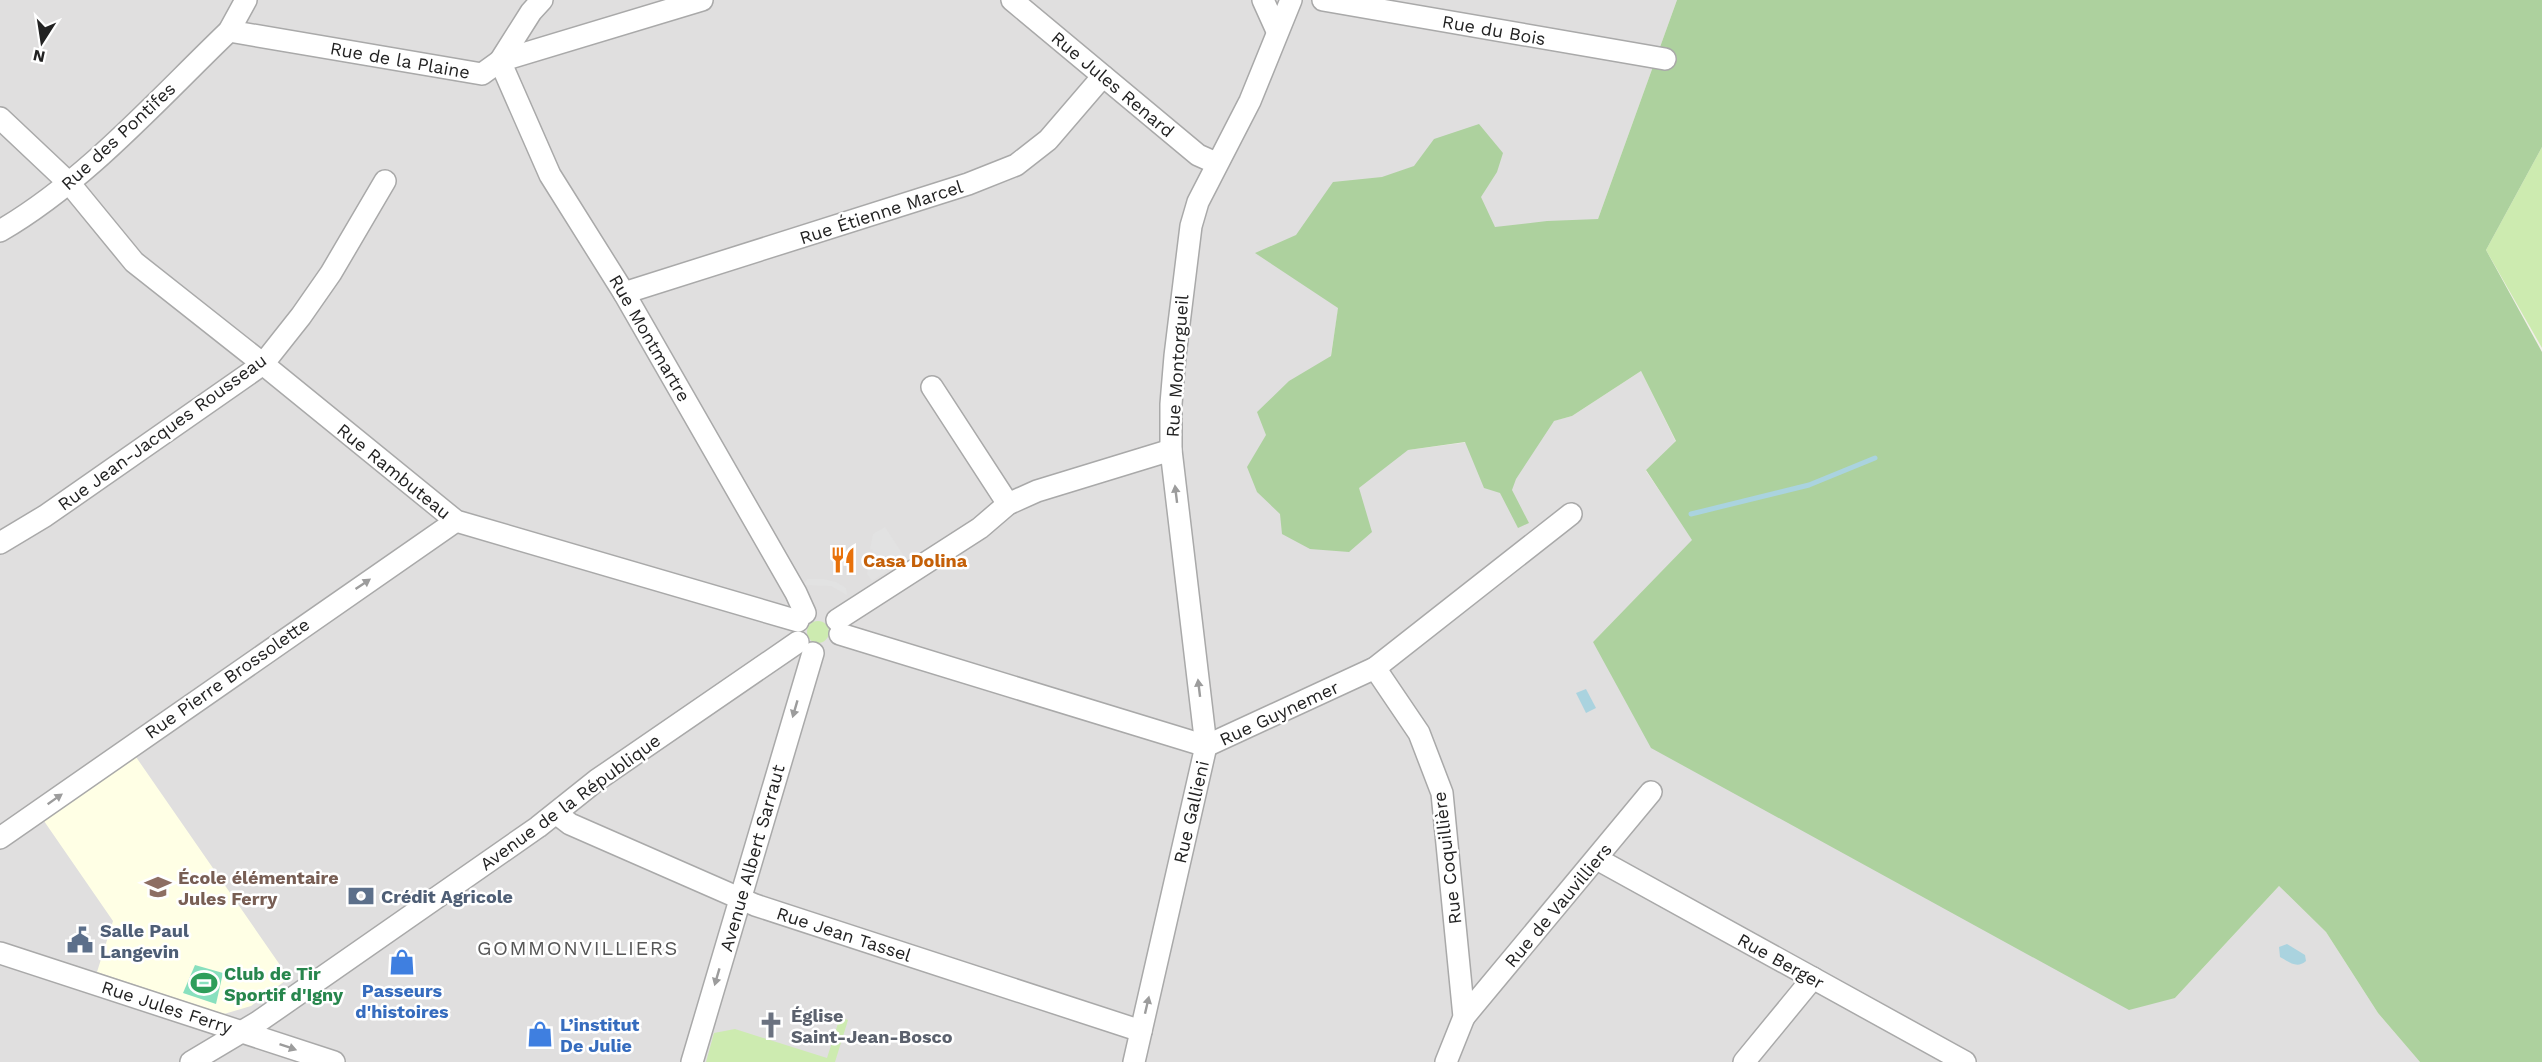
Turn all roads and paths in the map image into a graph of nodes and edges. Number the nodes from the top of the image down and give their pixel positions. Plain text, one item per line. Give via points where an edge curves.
1 (246, 0) edge
2 (542, 0) edge
3 (702, 0) edge
4 (1012, 0) edge
5 (1263, 0) edge
6 (1291, 0) edge
7 (1323, 0) edge
8 (230, 31) junction
9 (1277, 31) junction
10 (1665, 59) dead end
11 (500, 61) junction
12 (1103, 76) junction
13 (0, 118) edge
14 (1216, 163) junction
15 (385, 181) dead end
16 (70, 183) junction
17 (0, 231) edge
18 (624, 293) junction
19 (263, 364) junction
20 (932, 387) dead end
21 (1171, 450) junction
22 (1008, 504) junction
23 (1571, 514) dead end
24 (456, 521) junction
25 (0, 543) edge
26 (838, 627) junction
27 (803, 632) junction
28 (1375, 669) junction
29 (1206, 746) junction
30 (1651, 792) dead end
31 (557, 814) junction
32 (0, 838) edge
33 (1597, 859) junction
34 (740, 899) junction
35 (0, 953) edge
36 (1813, 978) junction
37 (1464, 1017) junction
38 (242, 1031) junction
39 (1141, 1031) junction
40 (191, 1062) edge
41 (334, 1062) edge
42 (692, 1062) edge
43 (1134, 1062) edge
44 (1446, 1062) edge
45 (1744, 1062) edge
46 (1965, 1062) edge

1 - 8 street, Rue des Pontifes
2 - 11 street
3 - 11 street, Rue de la Plaine
4 - 12 street, Rue Jules Renard
5 - 9 street
6 - 9 street, Rue Montorgueil
7 - 10 street, Rue du Bois
8 - 11 street, Rue de la Plaine via 482,74
8 - 16 street, Rue des Pontifes
9 - 14 street, Rue Montorgueil via 1250,101
11 - 18 street, Rue Montmartre via 550,175
12 - 14 street, Rue Jules Renard via 1198,155
12 - 18 street, Rue Étienne Marcel via 1048,140 1016,165 968,184
13 - 16 street, Rue Rambuteau
14 - 21 street, Rue Montorgueil via 1191,226 1175,356
15 - 19 street, Rue Jean-Jacques Rousseau via 331,273
16 - 17 street, Rue des Pontifes
16 - 19 street, Rue Rambuteau via 134,262
18 - 27 street, Rue Montmartre via 796,593
19 - 24 street, Rue Rambuteau
19 - 25 street, Rue Jean-Jacques Rousseau
20 - 22 street
21 - 22 street, Rue Montorgueil via 1037,491
29 -> 21 street, Rue Gallieni
22 - 26 street, Rue Montorgueil via 980,528
23 - 28 street, Rue Guynemer
24 - 27 street, Rue Rambuteau
32 -> 24 street, Rue Pierre Brossolette
26 - 27 street, Rue Rambuteau via 822,610
26 - 27 street, Avenue de la République via 837,643 823,653
26 - 29 street, Rue Guynemer
27 - 31 street, Avenue de la République via 597,780
27 -> 34 street, Avenue Albert Sarraut
28 - 29 street, Rue Guynemer
28 - 37 street, Rue Coquillière via 1419,733 1442,793
39 -> 29 street, Rue Gallieni
30 - 33 street, Rue de Vauvilliers
31 - 34 street, Rue Jean Tassel via 570,824
31 - 38 street, Avenue de la République
33 - 36 street, Rue Berger
33 - 37 street, Rue de Vauvilliers
34 - 39 street, Rue Jean Tassel
34 -> 42 street, Avenue Albert Sarraut
35 - 38 street, Rue Jules Ferry
36 - 45 street
36 - 46 street, Rue Berger
37 - 44 street, Rue Coquillière
38 - 40 street, Avenue de la République
38 -> 41 street, Rue Jules Ferry
39 - 43 street, Rue Gallieni

